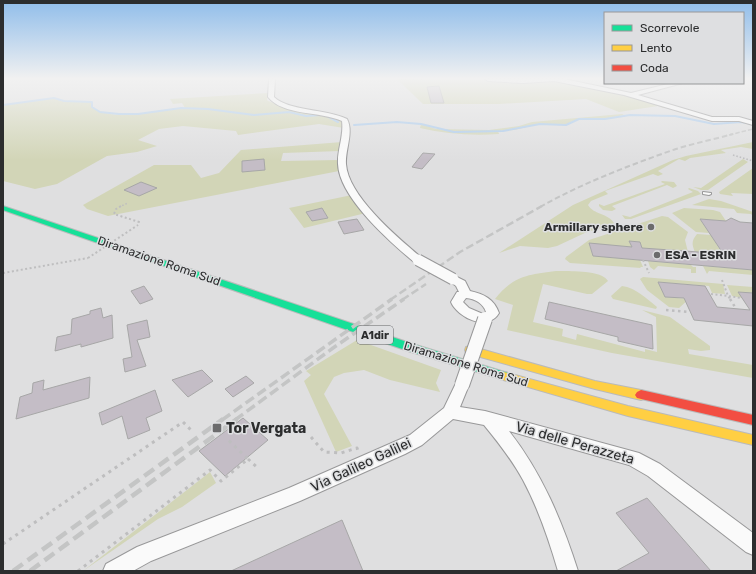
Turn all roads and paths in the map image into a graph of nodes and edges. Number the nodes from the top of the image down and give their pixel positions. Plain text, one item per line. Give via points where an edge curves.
1 (285, 106) edge
2 (671, 106) edge
3 (753, 123) edge
4 (732, 155) dead end
5 (753, 161) edge
6 (128, 204) dead end
7 (3, 208) edge
8 (643, 260) dead end
9 (3, 273) edge
10 (649, 273) dead end
11 (722, 280) dead end
12 (466, 294) junction
13 (711, 294) dead end
14 (728, 296) junction
15 (741, 298) dead end
16 (735, 307) dead end
17 (666, 310) dead end
18 (689, 312) dead end
19 (485, 319) junction
20 (460, 347) dead end
21 (450, 412) junction
22 (490, 420) junction
23 (753, 420) edge
24 (191, 430) dead end
25 (311, 437) dead end
26 (227, 439) dead end
27 (753, 440) edge
28 (357, 448) dead end
29 (248, 459) junction
30 (258, 468) dead end
31 (3, 544) edge
32 (753, 545) edge
33 (78, 571) edge
34 (113, 571) edge
35 (568, 571) edge

1 - 12 street, bridge via 330,114 345,120 347,125 342,166 349,186 381,226 418,260 461,284
2 - 3 street via 712,118 739,119
4 - 5 path
6 - 9 path, bridge via 114,212 116,215 139,222 138,225 88,258
7 - 27 highway, Diramazione Roma Sud / A1dir via 412,348 628,411
8 - 10 path
11 - 14 path
12 - 19 street via 475,295 490,304 492,313
12 - 19 street via 458,298 458,306
13 - 14 path
14 - 15 path
14 - 16 path
17 - 18 path
19 - 21 street, bridge
20 - 23 highway, Diramazione Roma Sud via 589,383
21 - 22 street
21 - 34 street, Via Galileo Galilei via 416,440 390,454 144,554
22 - 32 street, Via delle Perazzeta via 633,458 654,470
22 - 35 street via 514,449 532,478
24 - 31 path via 183,422
25 - 28 path via 324,452 341,453
26 - 29 path
29 - 30 path
29 - 33 path via 221,481 210,470

